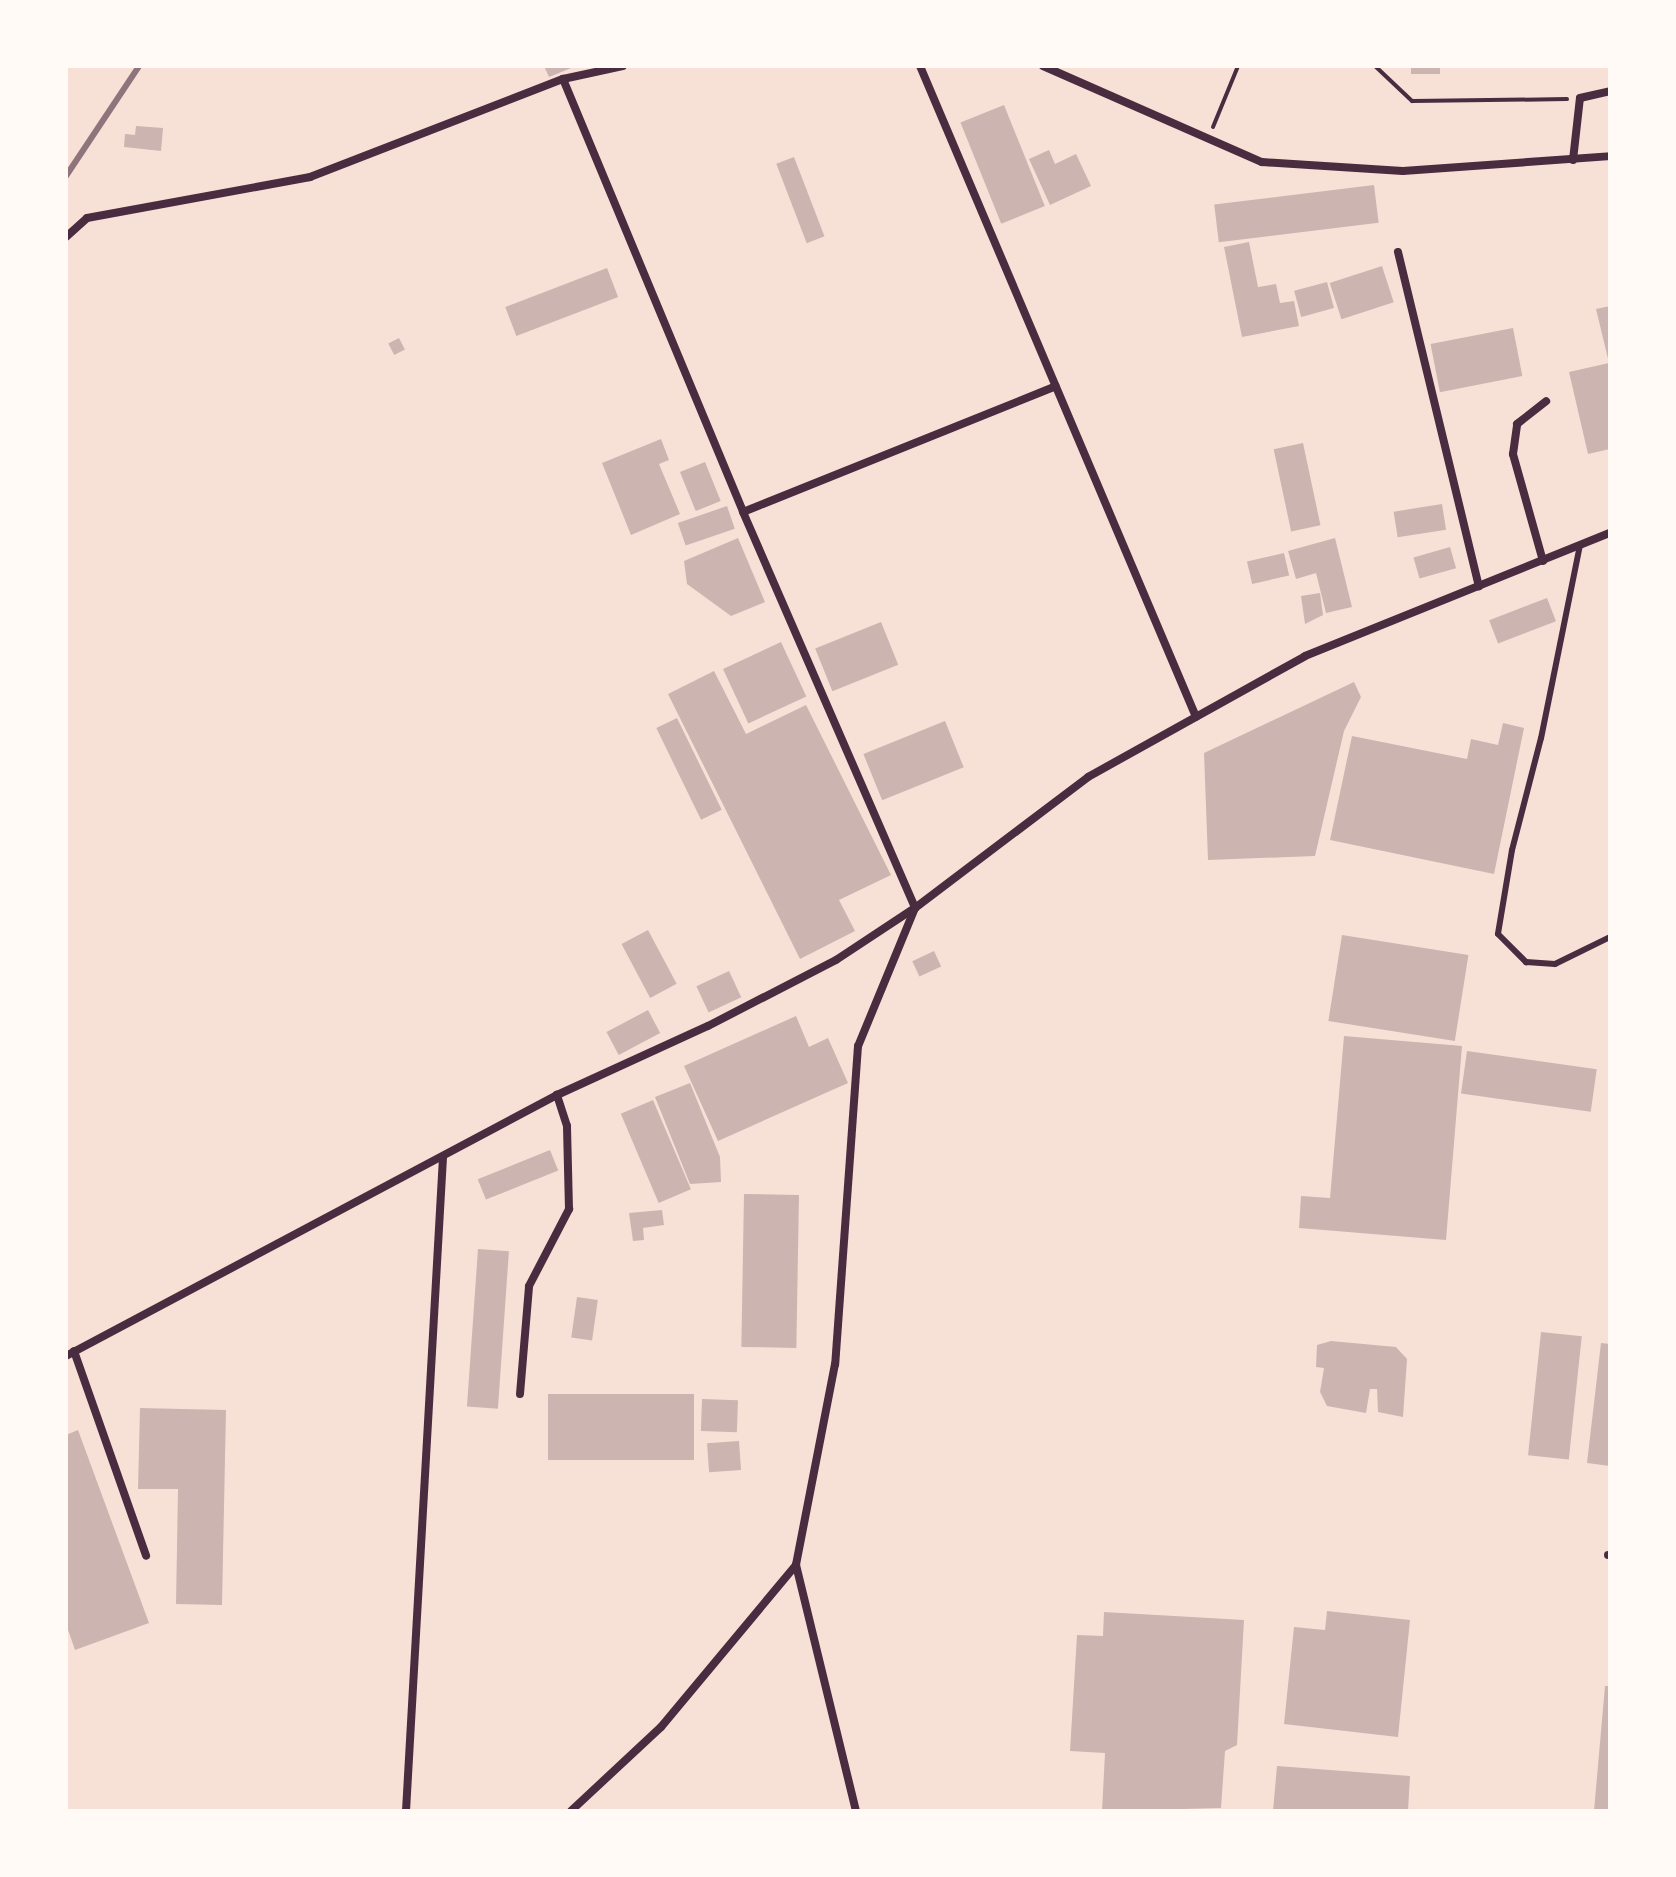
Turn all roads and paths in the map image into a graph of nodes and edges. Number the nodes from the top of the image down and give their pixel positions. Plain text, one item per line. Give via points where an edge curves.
1 (623, 66) edge
2 (920, 66) edge
3 (1043, 66) edge
4 (1238, 66) edge
5 (1375, 66) edge
6 (563, 79) junction
7 (1610, 91) edge
8 (1580, 98) junction
9 (1207, 141) junction
10 (1610, 156) edge
11 (1573, 160) junction
12 (66, 237) edge
13 (1398, 252) dead end
14 (1056, 386) junction
15 (1546, 401) dead end
16 (743, 512) junction
17 (1610, 533) edge
18 (1580, 545) junction
19 (1543, 561) junction
20 (1479, 586) junction
21 (1196, 717) junction
22 (915, 908) junction
23 (1610, 937) edge
24 (557, 1095) junction
25 (443, 1158) junction
26 (70, 1353) edge
27 (520, 1394) dead end
28 (146, 1556) dead end
29 (796, 1565) junction
30 (406, 1811) edge
31 (571, 1811) edge
32 (856, 1811) edge

1 - 6 street
2 - 14 street
3 - 9 street
4 - 9 path
5 - 8 path via 1412,101
6 - 12 street via 310,177 87,218
6 - 16 street
7 - 8 street
8 - 11 street
9 - 11 street via 1262,162 1403,171
10 - 11 street
13 - 20 street
14 - 16 street
14 - 21 street
15 - 19 street via 1517,424 1513,454
16 - 22 street
17 - 18 street
18 - 19 street
18 - 23 lane via 1498,934 1526,962 1555,964
19 - 20 street
20 - 21 street via 1305,656
21 - 22 street via 1088,777
22 - 24 street via 836,960
22 - 29 street via 858,1046 835,1364
24 - 25 street
24 - 27 street via 567,1126 569,1209 529,1286
25 - 26 street via 262,1247
25 - 30 street
26 - 28 street
29 - 31 street via 661,1727
29 - 32 street

